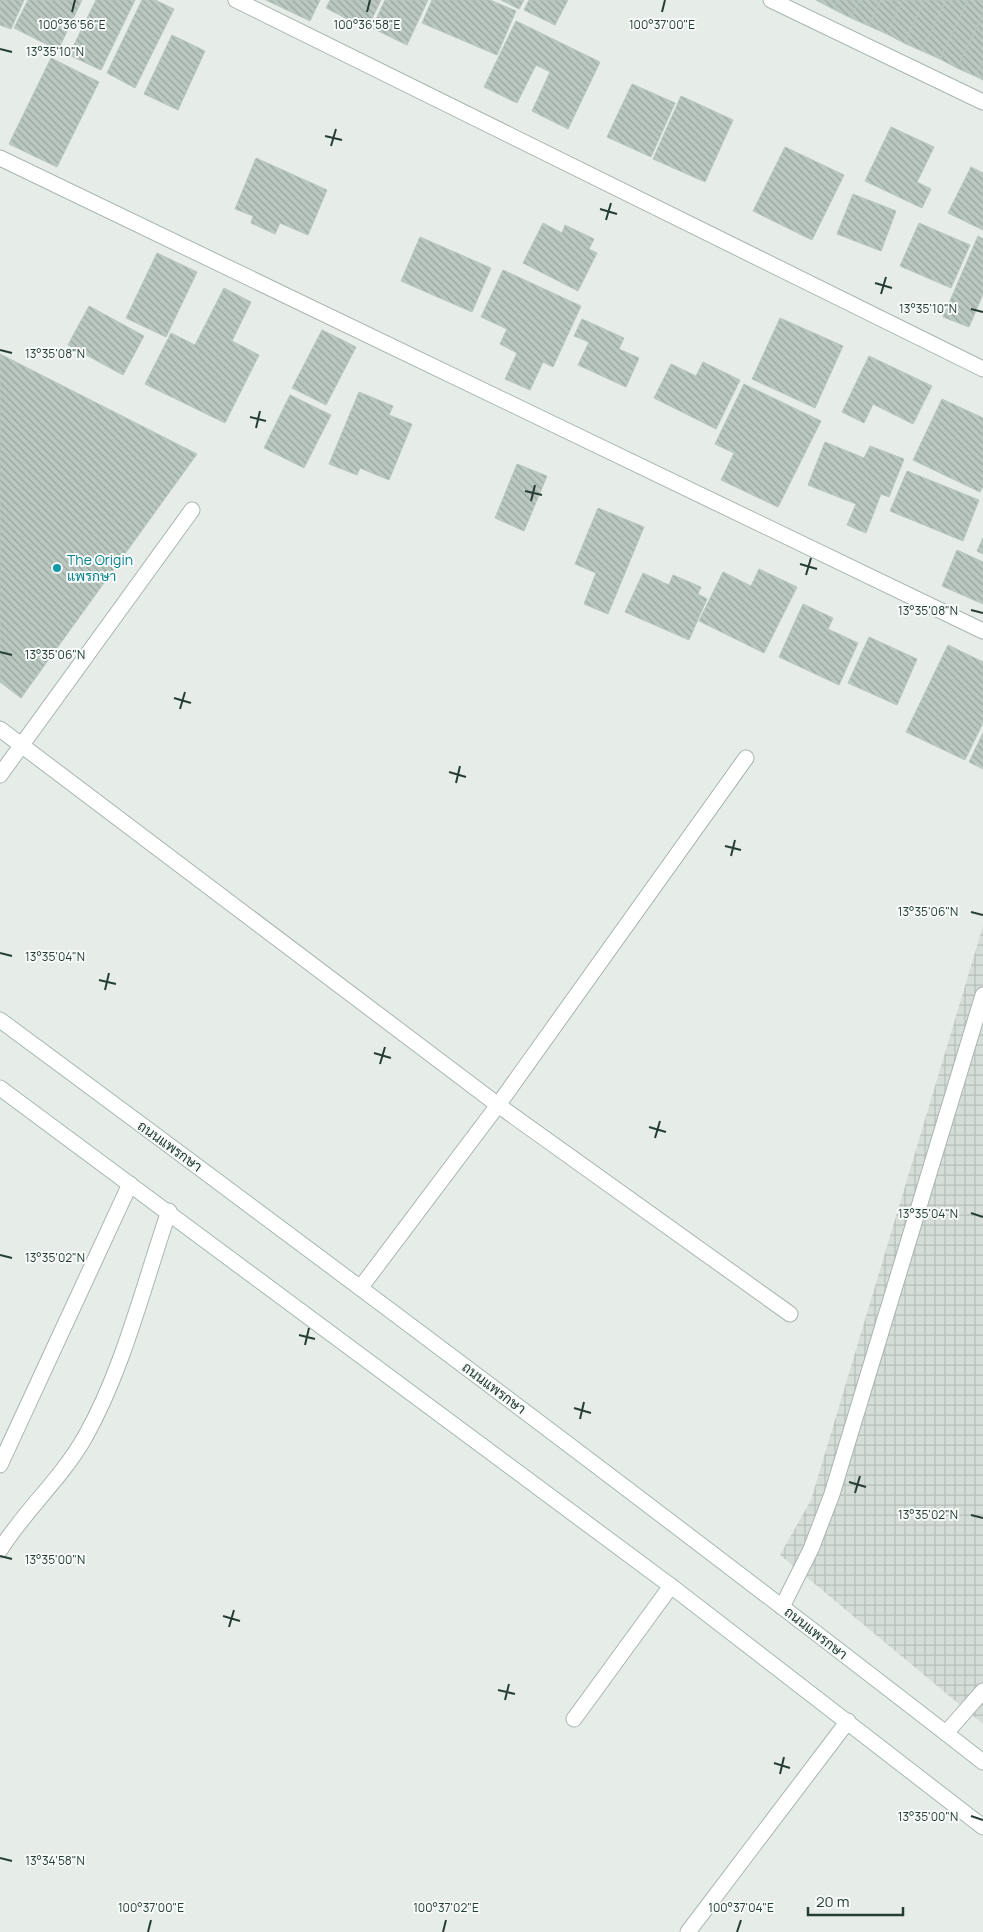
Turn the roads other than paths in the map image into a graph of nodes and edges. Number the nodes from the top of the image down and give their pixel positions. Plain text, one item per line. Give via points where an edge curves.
1 (236, 0) edge
2 (771, 0) edge
3 (983, 102) edge
4 (0, 158) edge
5 (983, 369) edge
6 (192, 510) dead end
7 (983, 631) edge
8 (0, 729) edge
9 (22, 744) junction
10 (746, 758) dead end
11 (0, 775) edge
12 (983, 995) edge
13 (0, 1020) edge
14 (0, 1088) edge
15 (498, 1105) junction
16 (130, 1184) junction
17 (169, 1211) junction
18 (361, 1287) junction
19 (790, 1314) dead end
20 (0, 1466) edge
21 (0, 1550) edge
22 (671, 1586) junction
23 (782, 1607) junction
24 (983, 1691) edge
25 (574, 1719) dead end
26 (848, 1721) junction
27 (946, 1733) junction
28 (983, 1762) edge
29 (983, 1827) edge
30 (688, 1932) edge

1 - 5 street
2 - 3 street
4 - 7 street
6 - 9 street
8 - 9 street
9 - 11 street
9 - 15 street
10 - 15 street
12 - 23 street via 832,1494 811,1549
13 - 18 street, ถนนแพรกษา
14 - 16 street
15 - 18 street
15 - 19 street
16 - 17 street
16 - 20 street
17 - 21 street via 115,1372 85,1437
17 - 22 street
18 - 23 street, ถนนแพรกษา
22 - 25 street
22 - 26 street
23 - 27 street, ถนนแพรกษา
24 - 27 street
26 - 29 street
26 - 30 street
27 - 28 street, ถนนแพรกษา

